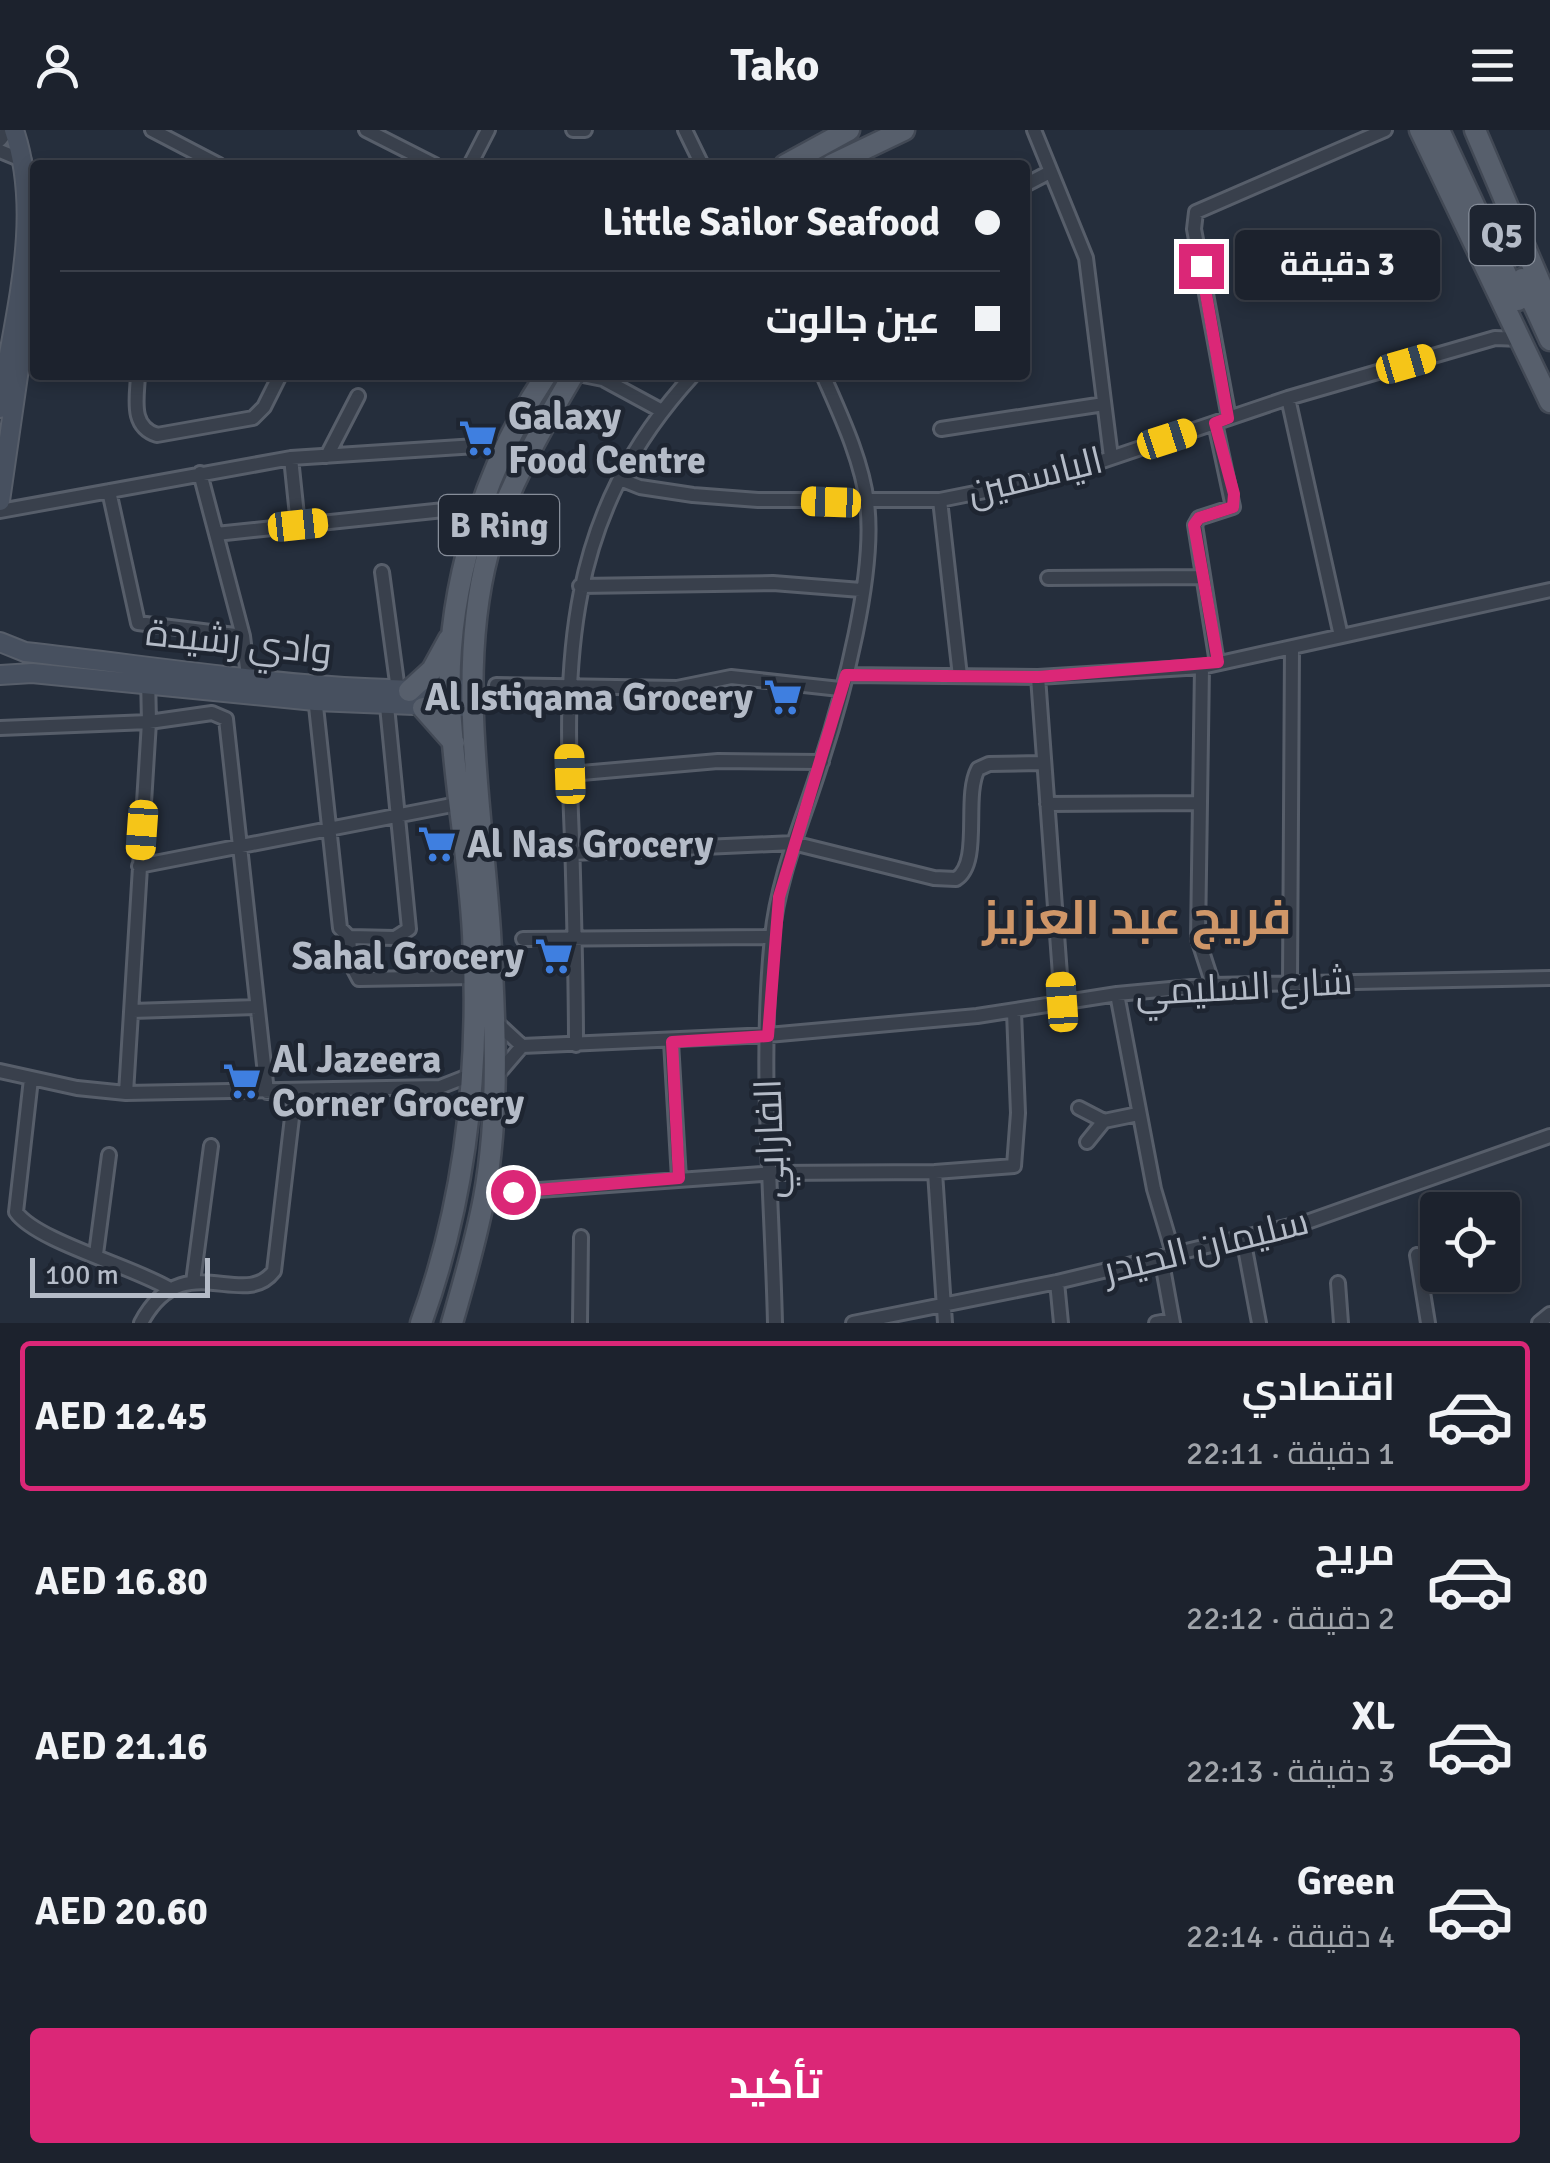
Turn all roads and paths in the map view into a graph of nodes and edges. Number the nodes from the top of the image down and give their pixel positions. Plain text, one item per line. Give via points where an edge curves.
1 (11, 130) edge
2 (25, 130) edge
3 (152, 130) edge
4 (366, 130) edge
5 (488, 130) edge
6 (573, 130) edge
7 (585, 130) edge
8 (684, 130) edge
9 (849, 130) edge
10 (904, 130) edge
11 (1034, 130) edge
12 (1385, 130) edge
13 (1475, 130) edge
14 (1438, 131) edge
15 (0, 140) edge
16 (0, 150) edge
17 (209, 160) edge
18 (426, 160) edge
19 (473, 160) edge
20 (699, 160) edge
21 (794, 160) edge
22 (841, 160) edge
23 (30, 163) edge
24 (1050, 172) junction
25 (1030, 182) edge
26 (30, 277) edge
27 (1550, 306) edge
28 (1512, 318) junction
29 (1496, 338) junction
30 (1522, 339) junction
31 (5, 340) edge
32 (1550, 340) edge
33 (1550, 371) edge
34 (138, 380) edge
35 (278, 380) edge
36 (542, 380) edge
37 (574, 380) edge
38 (606, 380) edge
39 (689, 380) edge
40 (825, 380) edge
41 (358, 396) dead end
42 (1288, 398) junction
43 (1550, 402) edge
44 (1104, 404) junction
45 (4, 409) edge
46 (662, 412) junction
47 (1222, 420) junction
48 (941, 429) dead end
49 (507, 444) junction
50 (328, 456) junction
51 (291, 458) junction
52 (1112, 458) junction
53 (200, 473) junction
54 (620, 479) junction
55 (109, 491) junction
56 (940, 500) junction
57 (0, 501) edge
58 (868, 503) junction
59 (482, 506) junction
60 (0, 510) edge
61 (298, 525) junction
62 (216, 534) junction
63 (382, 572) dead end
64 (1048, 578) dead end
65 (1202, 578) junction
66 (580, 586) junction
67 (861, 590) junction
68 (1550, 590) edge
69 (454, 628) junction
70 (243, 636) junction
71 (1341, 636) junction
72 (0, 642) edge
73 (1292, 648) junction
74 (0, 652) edge
75 (0, 662) edge
76 (1218, 662) junction
77 (1202, 667) junction
78 (148, 674) junction
79 (0, 675) edge
80 (846, 675) junction
81 (960, 676) junction
82 (1038, 677) junction
83 (249, 685) junction
84 (496, 685) dead end
85 (567, 686) junction
86 (840, 689) junction
87 (315, 692) junction
88 (474, 698) junction
89 (450, 699) junction
90 (401, 703) junction
91 (149, 722) junction
92 (0, 728) edge
93 (454, 744) junction
94 (822, 762) junction
95 (1041, 763) junction
96 (570, 774) junction
97 (1196, 803) junction
98 (1047, 804) junction
99 (452, 805) dead end
100 (396, 815) junction
101 (328, 830) junction
102 (792, 843) junction
103 (240, 848) junction
104 (572, 852) junction
105 (139, 866) junction
106 (772, 937) junction
107 (349, 938) junction
108 (576, 938) junction
109 (523, 939) dead end
110 (474, 977) junction
111 (1550, 978) edge
112 (1290, 983) junction
113 (1212, 985) junction
114 (1117, 994) junction
115 (1062, 1002) junction
116 (257, 1007) junction
117 (132, 1010) junction
118 (1014, 1012) junction
119 (493, 1018) junction
120 (768, 1036) junction
121 (672, 1042) junction
122 (576, 1045) junction
123 (522, 1046) junction
124 (0, 1072) edge
125 (473, 1074) junction
126 (31, 1079) junction
127 (494, 1083) junction
128 (440, 1086) junction
129 (126, 1092) junction
130 (267, 1092) junction
131 (295, 1092) junction
132 (470, 1104) junction
133 (1079, 1108) dead end
134 (1138, 1114) junction
135 (1104, 1122) junction
136 (1550, 1136) edge
137 (1088, 1142) dead end
138 (211, 1146) dead end
139 (109, 1155) dead end
140 (935, 1172) junction
141 (767, 1174) junction
142 (679, 1178) junction
143 (485, 1194) junction
144 (581, 1237) dead end
145 (1244, 1238) junction
146 (96, 1254) junction
147 (1167, 1255) junction
148 (1417, 1256) dead end
149 (193, 1282) junction
150 (1057, 1282) junction
151 (1338, 1283) dead end
152 (168, 1288) junction
153 (431, 1294) junction
154 (944, 1306) junction
155 (1550, 1314) edge
156 (457, 1317) edge
157 (1172, 1322) edge
158 (142, 1323) edge
159 (421, 1323) edge
160 (429, 1323) edge
161 (580, 1323) edge
162 (775, 1323) edge
163 (852, 1323) edge
164 (945, 1323) edge
165 (1061, 1323) edge
166 (1156, 1323) edge
167 (1259, 1323) edge
168 (1341, 1323) edge
169 (1428, 1323) edge
170 (1539, 1323) edge

1 - 15 street
1 - 23 street
2 - 23 street
3 - 17 street
4 - 18 street
5 - 19 street
6 - 7 street
8 - 20 street
9 - 21 main road
10 - 22 main road
11 - 24 street
12 - 47 street via 1196,212
13 - 27 main road
14 - 28 main road
14 - 32 main road, Q5
14 - 33 main road, Q5
16 - 23 street
23 - 31 street via 28,222
24 - 25 street
24 - 44 street via 1086,258
26 - 45 street
28 - 29 street
28 - 30 main road
29 - 30 street, الياسمين
29 - 42 street, الياسمين
30 - 43 main road
31 - 45 street
34 - 35 street via 138,421 157,435 252,418
36 - 49 main road, B Ring
37 - 88 main road, B Ring via 524,461 488,554 475,634
38 - 46 street
39 - 46 street
40 - 58 street, الفارابي
41 - 50 street
42 - 47 street, الياسمين
42 - 71 street
44 - 48 street
44 - 52 street
45 - 57 street
46 - 54 street
47 - 52 street, الياسمين
47 - 65 street via 1234,501 1227,511 1196,520
49 - 50 street
49 - 59 main road, B Ring
50 - 51 street
51 - 53 street
51 - 61 street
52 - 56 street, الياسمين
53 - 55 street
53 - 62 street
54 - 58 street, الياسمين via 693,495
54 - 66 street
55 - 60 street
55 - 70 street via 138,623
56 - 58 street, الياسمين
56 - 81 street
58 - 67 street, الفارابي
59 - 61 street
59 - 69 main road, B Ring
61 - 62 street
62 - 70 street
63 - 90 street
64 - 65 street
65 - 76 street
66 - 67 street via 773,583
66 - 85 street
67 - 80 street, الفارابي
68 - 71 street
69 - 89 main road, B Ring
69 - 90 main road via 432,670
70 - 83 street
71 - 73 street
72 - 78 street, وادي رشيدة
73 - 76 street
73 - 112 street
74 - 75 street
76 - 77 street
77 - 82 street
77 - 97 street
78 - 79 street, وادي رشيدة
78 - 83 street, وادي رشيدة
78 - 91 street
80 - 81 street
80 - 86 street, الفارابي
81 - 82 street
82 - 95 street
83 - 87 street, وادي رشيدة
84 - 85 street
85 - 86 street via 677,688 731,677
85 - 96 street
86 - 94 street, الفارابي
87 - 90 street, وادي رشيدة
87 - 101 street
88 - 89 street, وادي رشيدة
88 - 119 main road, B Ring
89 - 90 street, وادي رشيدة
89 - 93 main road, B Ring
90 - 93 main road
90 - 100 street
91 - 92 street, وادي رشيدة
91 - 103 street, وادي رشيدة via 221,715 228,727
91 - 105 street
93 - 110 main road, B Ring
94 - 96 street via 718,761
94 - 102 street, الفارابي
95 - 98 street
95 - 102 street via 984,764 972,785 962,875 934,878
96 - 104 street
97 - 98 street
97 - 113 street via 1198,939
98 - 115 street
99 - 100 street
100 - 101 street
100 - 107 street via 408,929 396,938
101 - 103 street
101 - 107 street via 340,928
102 - 104 street
102 - 106 street, الفارابي
103 - 105 street
103 - 116 street
104 - 108 street
105 - 117 street
106 - 108 street
106 - 120 street, الفارابي
107 - 110 street via 350,964 359,979
108 - 109 street
108 - 122 street
110 - 125 main road, B Ring
111 - 112 street, شارع السليمي
112 - 113 street, شارع السليمي
113 - 114 street, شارع السليمي
114 - 115 street, شارع السليمي
114 - 134 street
115 - 118 street, شارع السليمي
116 - 117 street
116 - 130 street
117 - 129 street
118 - 120 street, شارع السليمي
118 - 140 street via 1014,1166
119 - 123 street
119 - 127 main road, B Ring
120 - 121 street, شارع السليمي
120 - 141 street, الفارابي
121 - 122 street, شارع السليمي
121 - 142 street
122 - 123 street, شارع السليمي
123 - 127 street
124 - 126 street
125 - 128 street
125 - 132 main road, B Ring
126 - 129 street
126 - 146 street via 16,1212 36,1230
127 - 143 main road, B Ring
128 - 131 street
128 - 132 street
129 - 130 street
130 - 131 street
131 - 149 street via 274,1271 260,1283
132 - 153 main road, B Ring via 456,1210
133 - 135 street
134 - 135 street
134 - 147 street
135 - 137 street
136 - 145 street, سليمان الحيدر via 1374,1200
138 - 149 street
139 - 146 street
140 - 141 street
140 - 154 street
141 - 142 street
141 - 162 street, الفارابي
142 - 143 street
143 - 156 main road, B Ring
144 - 161 street
145 - 147 street, سليمان الحيدر
145 - 167 street
146 - 152 street
147 - 150 street, سليمان الحيدر
147 - 157 street
148 - 169 street
149 - 152 street
150 - 154 street, سليمان الحيدر
150 - 165 street
151 - 168 street
152 - 158 street
153 - 159 main road, B Ring
153 - 160 main road
154 - 163 street, سليمان الحيدر
154 - 164 street
155 - 170 street
157 - 166 street

